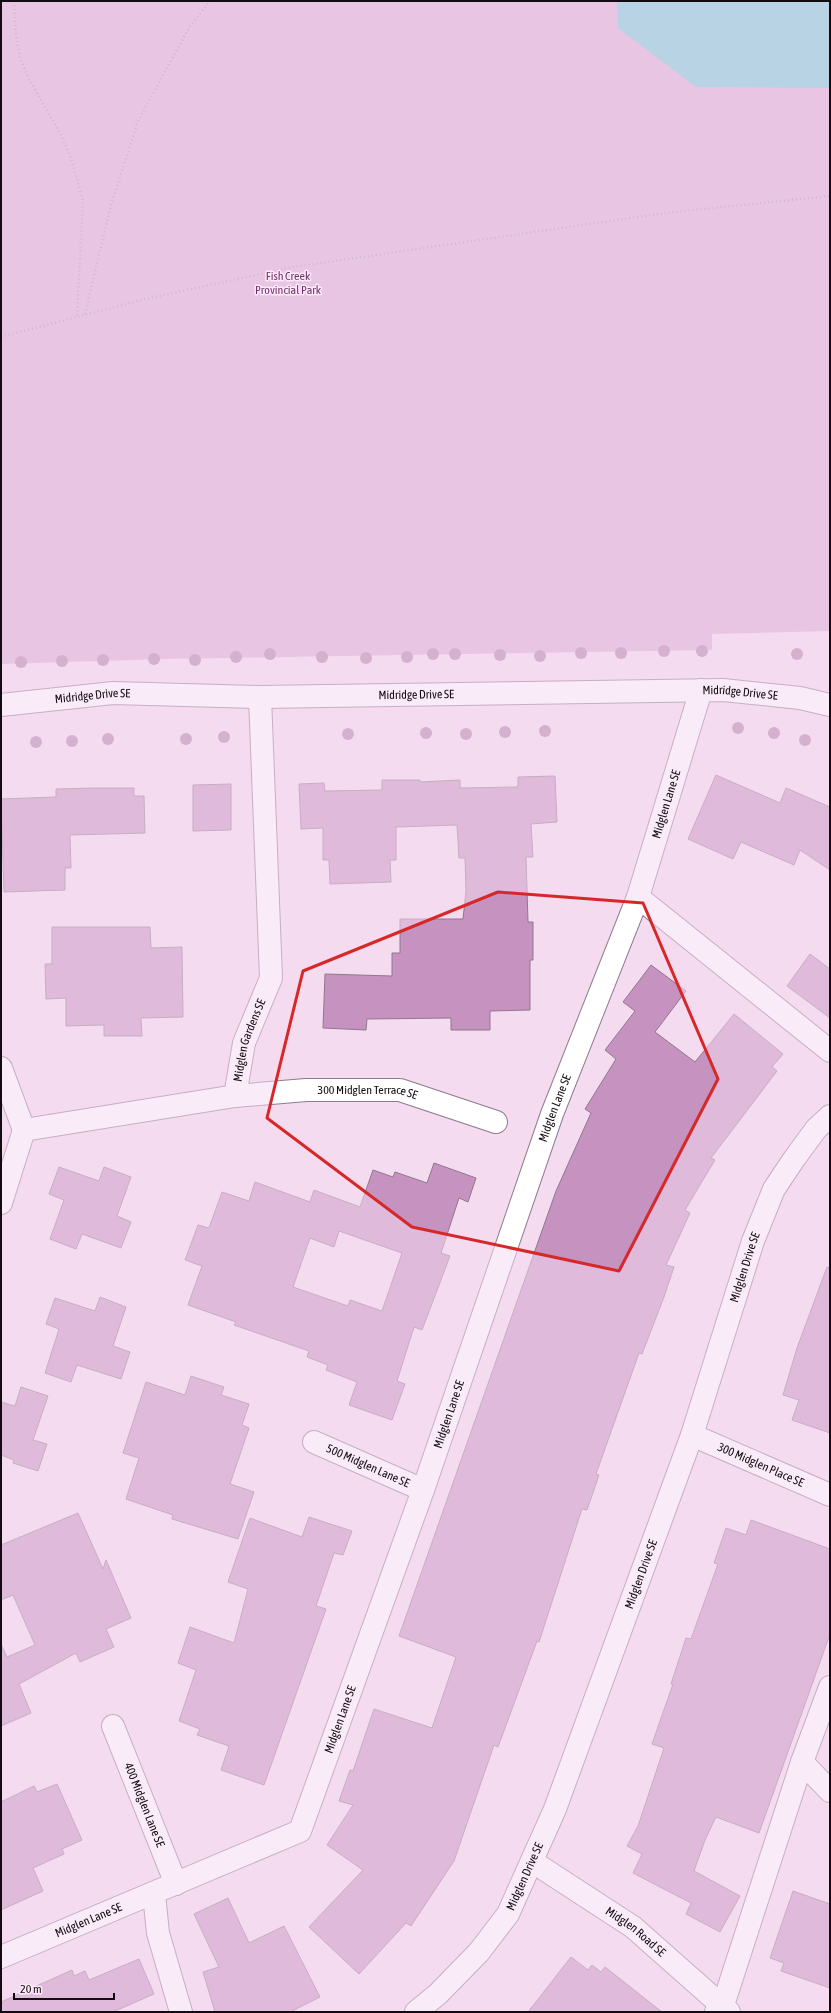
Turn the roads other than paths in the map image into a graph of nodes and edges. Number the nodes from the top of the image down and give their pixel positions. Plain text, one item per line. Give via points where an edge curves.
1 (701, 690) junction
2 (260, 697) junction
3 (1, 705) edge
4 (830, 705) edge
5 (638, 897) junction
6 (830, 1051) edge
7 (1, 1068) edge
8 (235, 1096) junction
9 (830, 1116) edge
10 (496, 1122) dead end
11 (24, 1130) junction
12 (1, 1203) edge
13 (692, 1435) junction
14 (314, 1442) dead end
15 (423, 1490) junction
16 (830, 1495) edge
17 (830, 1686) edge
18 (113, 1726) dead end
19 (802, 1762) junction
20 (830, 1791) edge
21 (533, 1862) junction
22 (176, 1884) junction
23 (154, 1894) junction
24 (1, 1957) edge
25 (723, 2010) edge
26 (181, 2012) edge
27 (416, 2012) edge

1 - 2 street, Midridge Drive SE
1 - 4 street, Midridge Drive SE via 778,695
1 - 5 street, Midglen Lane SE
2 - 3 street, Midridge Drive SE via 113,693
2 - 8 street, Midglen Gardens SE via 271,978 244,1043
5 - 6 street
5 - 15 street, Midglen Lane SE via 552,1114
7 - 11 street
8 - 10 street, 300 Midglen Terrace SE via 306,1090 400,1090
8 - 11 street, Midglen Gardens SE
9 - 13 street, Midglen Drive SE via 816,1129 774,1189 753,1241
11 - 12 street
13 - 16 street, 300 Midglen Place SE
13 - 21 street, Midglen Drive SE via 555,1809
14 - 15 street, 500 Midglen Lane SE
15 - 22 street, Midglen Lane SE via 300,1831
17 - 19 street
18 - 22 street, 400 Midglen Lane SE
19 - 20 street
19 - 25 street
21 - 25 street, Midglen Road SE via 633,1928
21 - 27 street, Midglen Drive SE via 508,1914 479,1952 438,1994
22 - 23 street, Midglen Lane SE
23 - 24 street, Midglen Lane SE
23 - 26 street via 158,1933

